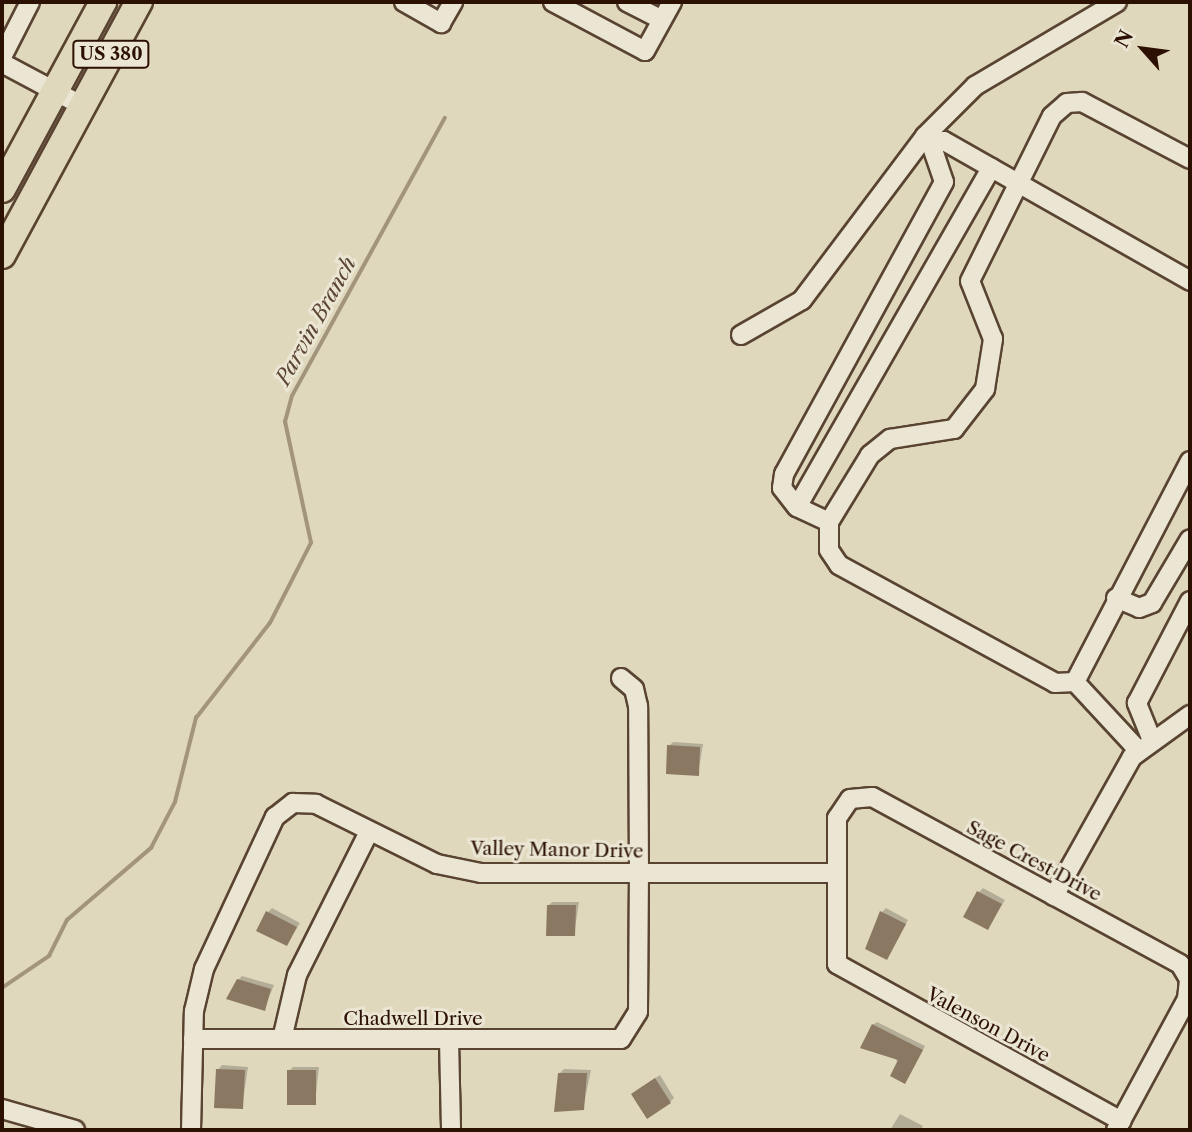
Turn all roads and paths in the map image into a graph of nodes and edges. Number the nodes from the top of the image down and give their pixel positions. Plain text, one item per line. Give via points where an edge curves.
1 (30, 2) edge
2 (103, 2) edge
3 (139, 2) edge
4 (406, 2) edge
5 (429, 2) edge
6 (453, 2) edge
7 (553, 2) edge
8 (627, 2) edge
9 (672, 2) edge
10 (1117, 2) edge
11 (662, 20) junction
12 (2, 57) edge
13 (2, 63) edge
14 (55, 92) junction
15 (83, 106) junction
16 (928, 140) junction
17 (1190, 159) edge
18 (991, 168) junction
19 (1017, 185) junction
20 (2, 189) edge
21 (2, 255) edge
22 (1190, 281) edge
23 (741, 335) dead end
24 (1190, 461) edge
25 (797, 507) junction
26 (829, 522) junction
27 (1190, 539) edge
28 (1116, 598) junction
29 (1190, 601) edge
30 (621, 678) dead end
31 (1075, 682) junction
32 (1190, 715) edge
33 (1145, 744) junction
34 (369, 832) junction
35 (639, 873) junction
36 (835, 873) junction
37 (1054, 896) junction
38 (1189, 979) edge
39 (193, 1039) junction
40 (282, 1040) junction
41 (449, 1040) junction
42 (2, 1109) edge
43 (1118, 1126) edge
44 (75, 1130) edge
45 (191, 1130) edge
46 (451, 1130) edge

1 - 12 street
2 - 14 highway, US 380
3 - 15 highway, US 380
4 - 5 street
4 - 6 street via 441,23
7 - 11 street via 645,51
8 - 11 street
9 - 11 street
10 - 16 street via 975,86
13 - 14 street
14 - 15 street
14 - 20 highway, US 380
15 - 21 highway, US 380
16 - 18 street via 943,141
16 - 23 street via 802,300
16 - 25 street via 944,182 792,450 782,488
17 - 19 street via 1082,102 1066,103 1052,116
18 - 19 street
18 - 25 street
19 - 22 street
19 - 26 street via 970,281 993,339 985,389 954,429 890,439 870,455
24 - 28 street
25 - 26 street
26 - 31 street via 829,550 838,565 1055,683
27 - 28 street via 1152,603 1139,608
28 - 31 street
29 - 33 street via 1137,703
30 - 35 street via 634,689 639,706
31 - 33 street
32 - 33 street
33 - 37 street
34 - 35 street, Valley Manor Drive via 418,856 470,871
34 - 39 street, Valley Manor Drive via 316,804 293,803 275,817 209,954
34 - 40 street via 297,975
35 - 36 street, Valley Manor Drive
35 - 41 street, Chadwell Drive via 638,1013 629,1031 612,1041
36 - 37 street, Sage Crest Drive via 837,818 850,799 872,797
36 - 43 street, Valenson Drive via 837,964
37 - 38 street, Sage Crest Drive via 1180,964
38 - 43 street via 1187,999
39 - 40 street, Chadwell Drive
39 - 45 street
40 - 41 street, Chadwell Drive
41 - 46 street
42 - 44 street

